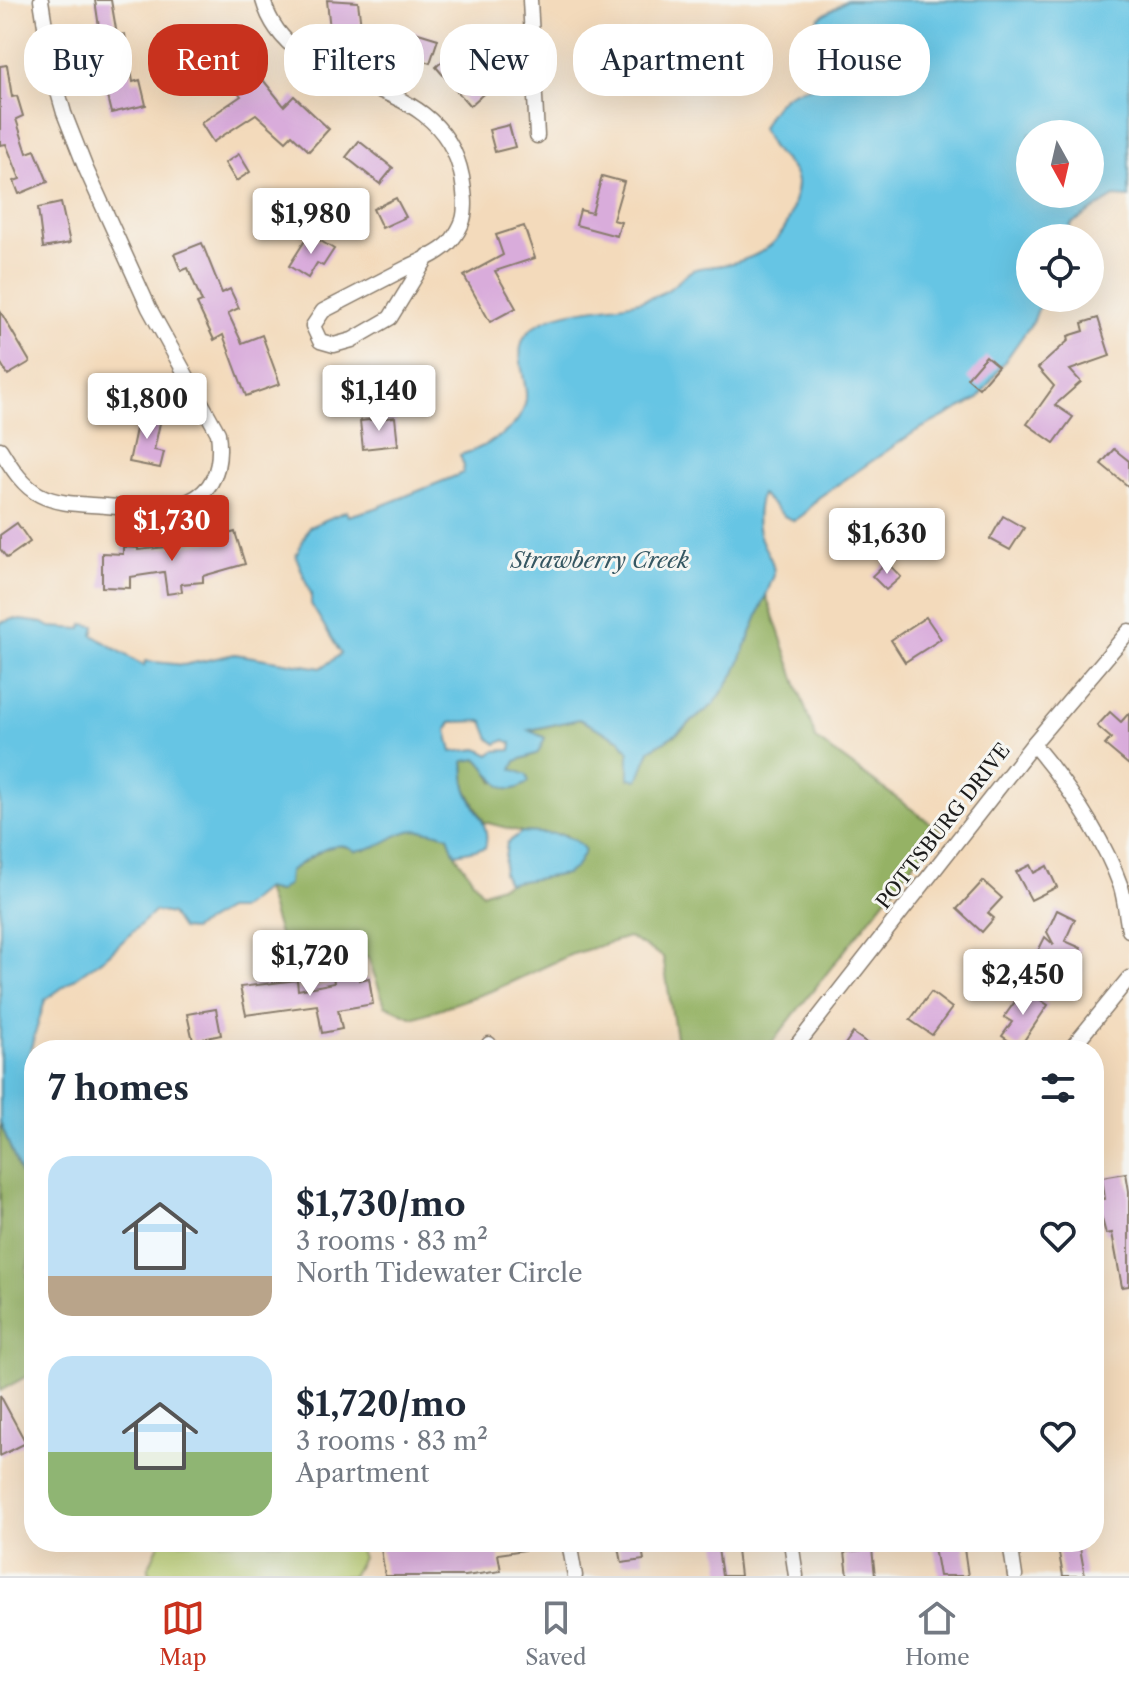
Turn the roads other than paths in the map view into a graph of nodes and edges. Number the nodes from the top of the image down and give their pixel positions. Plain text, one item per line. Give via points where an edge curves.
1 (41, 0) edge
2 (263, 0) edge
3 (530, 0) edge
4 (537, 136) dead end
5 (428, 256) junction
6 (0, 449) edge
7 (1129, 631) edge
8 (1033, 744) junction
9 (1129, 930) edge
10 (1129, 978) edge
11 (801, 1040) edge
12 (1078, 1040) edge
13 (571, 1552) edge
14 (792, 1552) edge
15 (1011, 1552) edge
16 (575, 1576) edge
17 (796, 1576) edge
18 (1015, 1576) edge

1 - 6 street via 52,71 86,169 149,308 218,433 221,455 208,489 193,500 173,508 133,509 40,495 26,485
2 - 5 street via 288,44 317,64 405,102 450,142 465,195 463,220 450,242
3 - 4 street
5 - 5 street via 323,311 313,326 320,341 334,345 352,340 390,318
7 - 8 street, POTTSBURG DRIVE
8 - 9 street via 1064,781 1098,837 1122,889
8 - 11 street, POTTSBURG DRIVE
10 - 12 street
13 - 16 street
14 - 17 street
15 - 18 street

